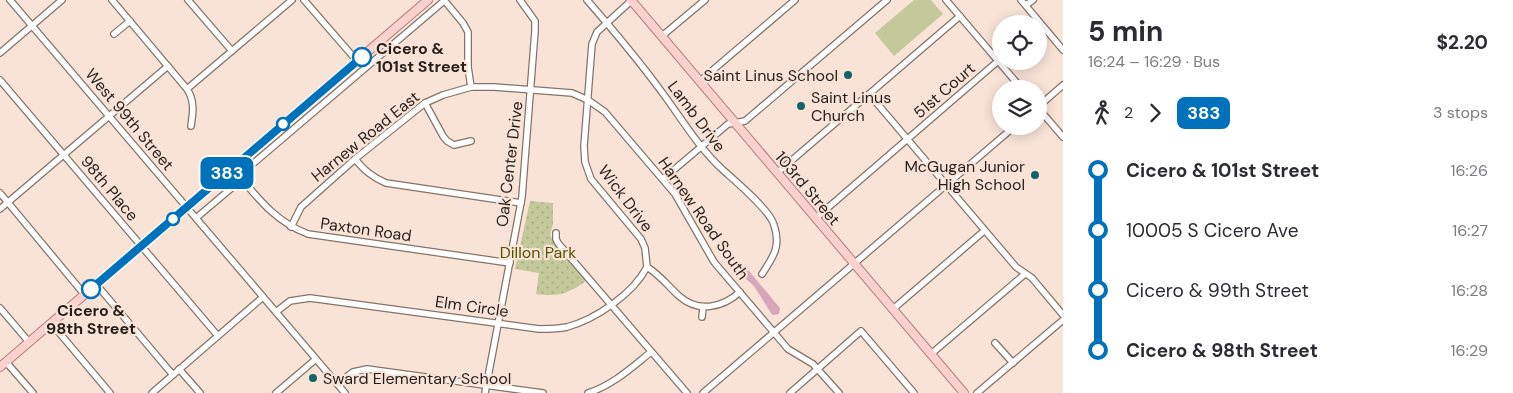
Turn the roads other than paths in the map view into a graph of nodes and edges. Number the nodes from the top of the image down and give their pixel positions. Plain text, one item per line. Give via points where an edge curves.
1 (10, 0) edge
2 (62, 0) edge
3 (112, 0) edge
4 (188, 0) edge
5 (292, 0) edge
6 (304, 0) edge
7 (428, 0) edge
8 (444, 0) edge
9 (587, 0) edge
10 (632, 0) edge
11 (705, 0) edge
12 (887, 0) edge
13 (946, 0) edge
14 (1021, 0) edge
15 (1033, 0) edge
16 (523, 1) edge
17 (792, 1) edge
18 (1026, 6) junction
19 (960, 16) junction
20 (130, 21) junction
21 (607, 23) junction
22 (33, 26) junction
23 (114, 34) dead end
24 (662, 36) junction
25 (1063, 50) edge
26 (232, 51) junction
27 (0, 53) edge
28 (992, 54) edge
29 (357, 61) junction
30 (168, 66) junction
31 (992, 66) edge
32 (1006, 70) edge
33 (0, 80) edge
34 (1014, 80) edge
35 (700, 81) junction
36 (1063, 85) edge
37 (471, 87) junction
38 (187, 89) junction
39 (532, 90) junction
40 (869, 94) junction
41 (588, 100) junction
42 (1047, 100) edge
43 (425, 103) junction
44 (109, 116) junction
45 (1047, 117) edge
46 (734, 122) junction
47 (191, 126) dead end
48 (1004, 135) edge
49 (1063, 137) edge
50 (907, 139) junction
51 (471, 141) dead end
52 (701, 146) junction
53 (64, 155) junction
54 (355, 159) junction
55 (778, 172) junction
56 (240, 177) junction
57 (663, 179) junction
58 (946, 185) junction
59 (0, 193) edge
60 (8, 203) junction
61 (521, 203) junction
62 (186, 207) junction
63 (0, 209) edge
64 (196, 218) junction
65 (816, 218) junction
66 (291, 227) junction
67 (984, 231) junction
68 (556, 233) dead end
69 (141, 246) junction
70 (510, 263) junction
71 (854, 264) junction
72 (647, 267) junction
73 (762, 274) dead end
74 (1025, 274) junction
75 (96, 284) junction
76 (740, 292) junction
77 (84, 294) junction
78 (263, 297) junction
79 (611, 304) junction
80 (0, 308) edge
81 (703, 308) junction
82 (893, 309) junction
83 (276, 312) junction
84 (1063, 315) edge
85 (702, 317) dead end
86 (1063, 320) edge
87 (51, 323) junction
88 (498, 324) junction
89 (773, 332) junction
90 (218, 336) junction
91 (29, 342) junction
92 (995, 342) dead end
93 (651, 352) junction
94 (931, 354) junction
95 (316, 358) junction
96 (1013, 363) junction
97 (3, 364) edge
98 (179, 369) junction
99 (818, 369) junction
100 (173, 374) junction
101 (337, 384) junction
102 (487, 385) junction
103 (961, 392) edge
104 (32, 393) edge
105 (110, 393) edge
106 (152, 393) edge
107 (200, 393) edge
108 (276, 393) edge
109 (345, 393) edge
110 (485, 393) edge
111 (543, 393) edge
112 (588, 393) edge
113 (687, 393) edge
114 (703, 393) edge
115 (790, 393) edge
116 (839, 393) edge
117 (914, 393) edge
118 (978, 393) edge

1 - 22 street, West 99th Street
2 - 22 street
3 - 20 street
4 - 26 street
5 - 26 street
6 - 29 street
7 - 29 main road
8 - 37 street via 468,32
8 - 56 street
9 - 21 street, Lamb Drive
10 - 21 street, Wick Drive
10 - 24 main road, 103rd Street
11 - 24 street
12 - 46 street via 745,121
13 - 19 street
14 - 18 street
15 - 18 street
16 - 39 street, Oak Center Drive via 535,21
17 - 35 street
18 - 25 street
19 - 28 street
19 - 40 street
20 - 23 street
20 - 30 street
21 - 41 street, Wick Drive via 596,32 592,44
21 - 52 street, Lamb Drive
22 - 27 street
22 - 44 street, West 99th Street
24 - 35 main road, 103rd Street
26 - 38 street
29 - 62 main road
30 - 38 street
30 - 44 street
31 - 50 street, 51st Court
32 - 34 street
33 - 53 street, 98th Place
35 - 46 main road, 103rd Street
36 - 42 street
37 - 39 street, Harnew Road East
37 - 43 street, Harnew Road East via 443,94
38 - 47 street via 192,100
39 - 41 street, Harnew Road South via 572,93
39 - 61 street, Oak Center Drive
40 - 50 street
40 - 55 street
41 - 57 street, Harnew Road South via 605,112
41 - 72 street, Wick Drive via 584,146 586,167 591,179 640,238 645,248
43 - 51 street via 447,141 454,145
43 - 54 street, Harnew Road East
44 - 53 street
44 - 62 street, West 99th Street
45 - 49 street
46 - 52 street
46 - 55 main road, 103rd Street
48 - 58 street
50 - 58 street
50 - 65 street, 51st Court
52 - 57 street
52 - 73 street, Lamb Drive via 774,223 778,243
53 - 60 street
53 - 69 street, 98th Place
54 - 61 street via 374,178 386,182
54 - 66 street, Harnew Road East via 301,206
55 - 65 main road, 103rd Street
56 - 64 street
56 - 66 street, Paxton Road via 276,216
57 - 76 street, Harnew Road South via 714,262
58 - 67 street
58 - 71 street
59 - 60 street
60 - 63 street
60 - 77 street
61 - 70 street, Oak Center Drive
62 - 64 street, West 99th Street
62 - 69 main road
64 - 78 street, West 99th Street
65 - 71 main road, 103rd Street
66 - 70 street, Paxton Road via 326,238
67 - 74 street
67 - 82 street
68 - 79 street via 558,242
69 - 75 main road
69 - 90 street, 98th Place
70 - 88 street, Oak Center Drive
71 - 82 main road, 103rd Street
71 - 89 street
72 - 79 street, Elm Circle via 636,282
72 - 81 street via 684,300
74 - 84 street
74 - 94 street
75 - 77 main road
75 - 100 street
76 - 81 street via 725,303
76 - 89 street, Harnew Road South
77 - 87 main road
78 - 83 street, West 99th Street
78 - 90 street
79 - 88 street, Elm Circle via 589,319 565,328 539,329
79 - 93 street
80 - 91 street
81 - 85 street
82 - 94 main road, 103rd Street
83 - 88 street, Elm Circle via 290,301 310,298
83 - 95 street, West 99th Street
86 - 96 street
87 - 91 main road
87 - 105 street
88 - 102 street, Oak Center Drive
89 - 99 street, Harnew Road South via 788,349
89 - 114 street
90 - 98 street
91 - 97 main road
92 - 96 street
93 - 112 street via 617,380
93 - 113 street
94 - 103 main road, 103rd Street
95 - 101 street, West 99th Street
95 - 108 street
96 - 118 street
97 - 104 street
98 - 100 street
98 - 107 street
99 - 115 street
99 - 116 street, Harnew Road South
99 - 117 street via 861,331
100 - 106 street
101 - 102 street via 353,372 367,369
101 - 109 street, West 99th Street
102 - 110 street, Oak Center Drive
102 - 111 street

